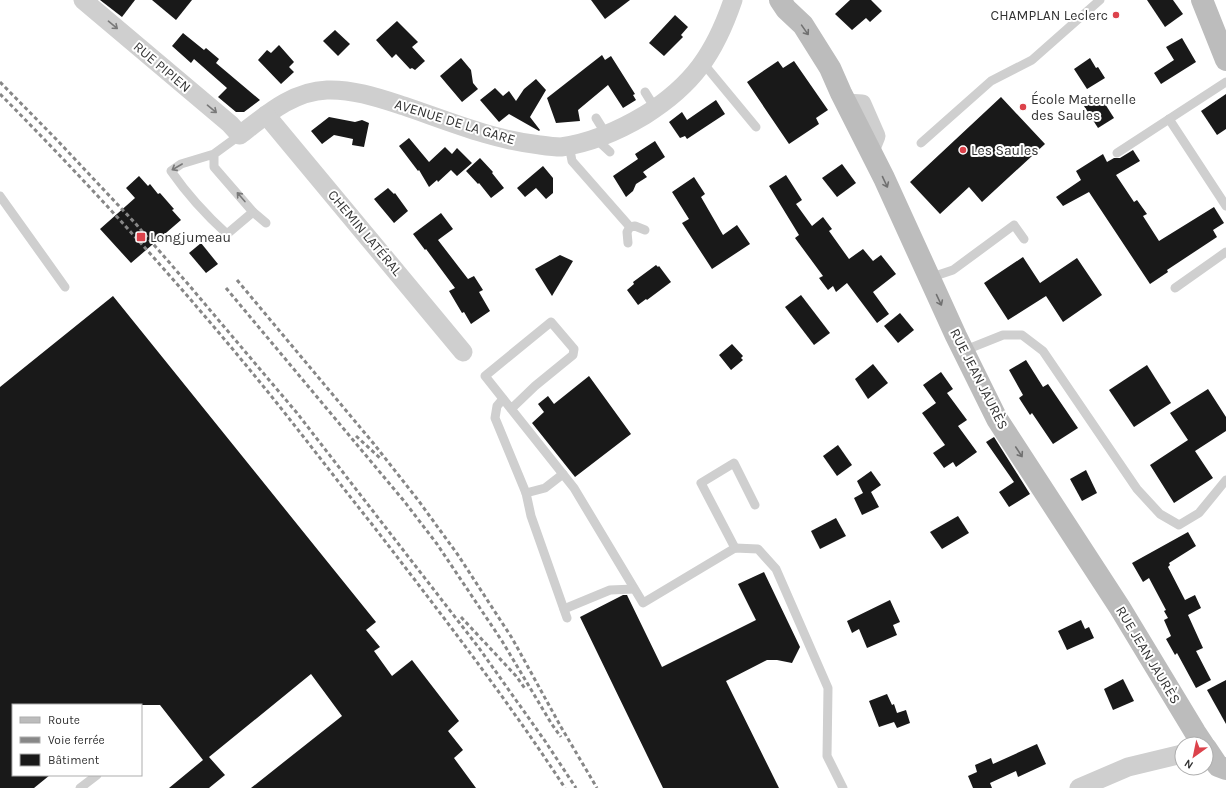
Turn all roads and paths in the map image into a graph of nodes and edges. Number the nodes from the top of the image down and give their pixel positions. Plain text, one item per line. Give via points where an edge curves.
1 (83, 0) edge
2 (733, 0) edge
3 (780, 0) edge
4 (1100, 0) edge
5 (1202, 0) edge
6 (1226, 60) edge
7 (703, 63) junction
8 (1226, 82) edge
9 (266, 115) junction
10 (596, 118) dead end
11 (1169, 119) junction
12 (756, 127) dead end
13 (240, 135) junction
14 (603, 141) junction
15 (921, 143) dead end
16 (569, 144) junction
17 (1117, 153) dead end
18 (214, 154) junction
19 (0, 196) edge
20 (1226, 206) edge
21 (253, 212) junction
22 (266, 222) dead end
23 (630, 226) junction
24 (645, 230) dead end
25 (1024, 239) dead end
26 (628, 243) dead end
27 (1226, 252) edge
28 (929, 278) junction
29 (65, 287) dead end
30 (1175, 288) dead end
31 (963, 351) junction
32 (463, 352) dead end
33 (503, 399) junction
34 (511, 410) junction
35 (563, 474) junction
36 (1226, 480) edge
37 (526, 493) junction
38 (755, 505) dead end
39 (735, 548) junction
40 (634, 589) junction
41 (564, 608) junction
42 (567, 618) dead end
43 (1198, 736) edge
44 (1214, 748) edge
45 (1226, 748) edge
46 (1174, 756) edge
47 (1214, 760) edge
48 (1226, 769) edge
49 (95, 776) edge
50 (80, 788) edge
51 (844, 788) edge
52 (1079, 788) edge

1 -> 13 street, RUE PIPIEN
2 - 7 street, AVENUE DE LA GARE via 725,23
3 -> 28 main road, RUE JEAN JAURÈS via 803,26 830,68
4 - 15 lane via 1032,60 991,81
5 - 6 main road
7 - 12 lane
7 - 14 street, AVENUE DE LA GARE via 679,90 650,100 632,122
8 - 11 lane
9 - 13 street, AVENUE DE LA GARE
9 - 16 street, AVENUE DE LA GARE via 297,97 326,90 341,90 373,96 501,138 560,147
9 - 32 street, CHEMIN LATÉRAL
10 - 14 lane
11 - 17 lane
11 - 20 lane
13 - 18 lane
14 - 16 street, AVENUE DE LA GARE
16 - 23 lane via 572,161
21 -> 18 lane via 214,167
18 -> 21 lane via 181,164 171,171 211,220 227,234
19 - 29 lane
21 - 22 lane
23 - 24 lane
23 - 26 lane via 627,232
25 - 28 lane via 1014,225 953,270
27 - 30 lane
28 -> 31 main road, RUE JEAN JAURÈS
31 - 36 lane via 1003,335 1022,335 1043,351 1138,489 1160,514 1179,525 1199,513
31 -> 43 main road, RUE JEAN JAURÈS via 997,419 1120,608
33 - 34 lane
33 - 34 lane via 485,376 551,322 574,349 573,355 535,386
33 - 37 lane via 497,406 495,418
34 - 35 lane
35 - 37 lane via 545,488
35 - 40 lane via 574,488
37 - 41 lane via 531,516
38 - 39 lane via 734,464 701,483
39 - 40 lane via 643,603
39 - 51 lane via 758,549 776,569 828,688 827,756
40 - 41 lane via 610,590
41 - 42 lane
44 - 45 main road
46 - 52 street via 1128,767
47 - 48 main road via 1218,766
49 - 50 lane

